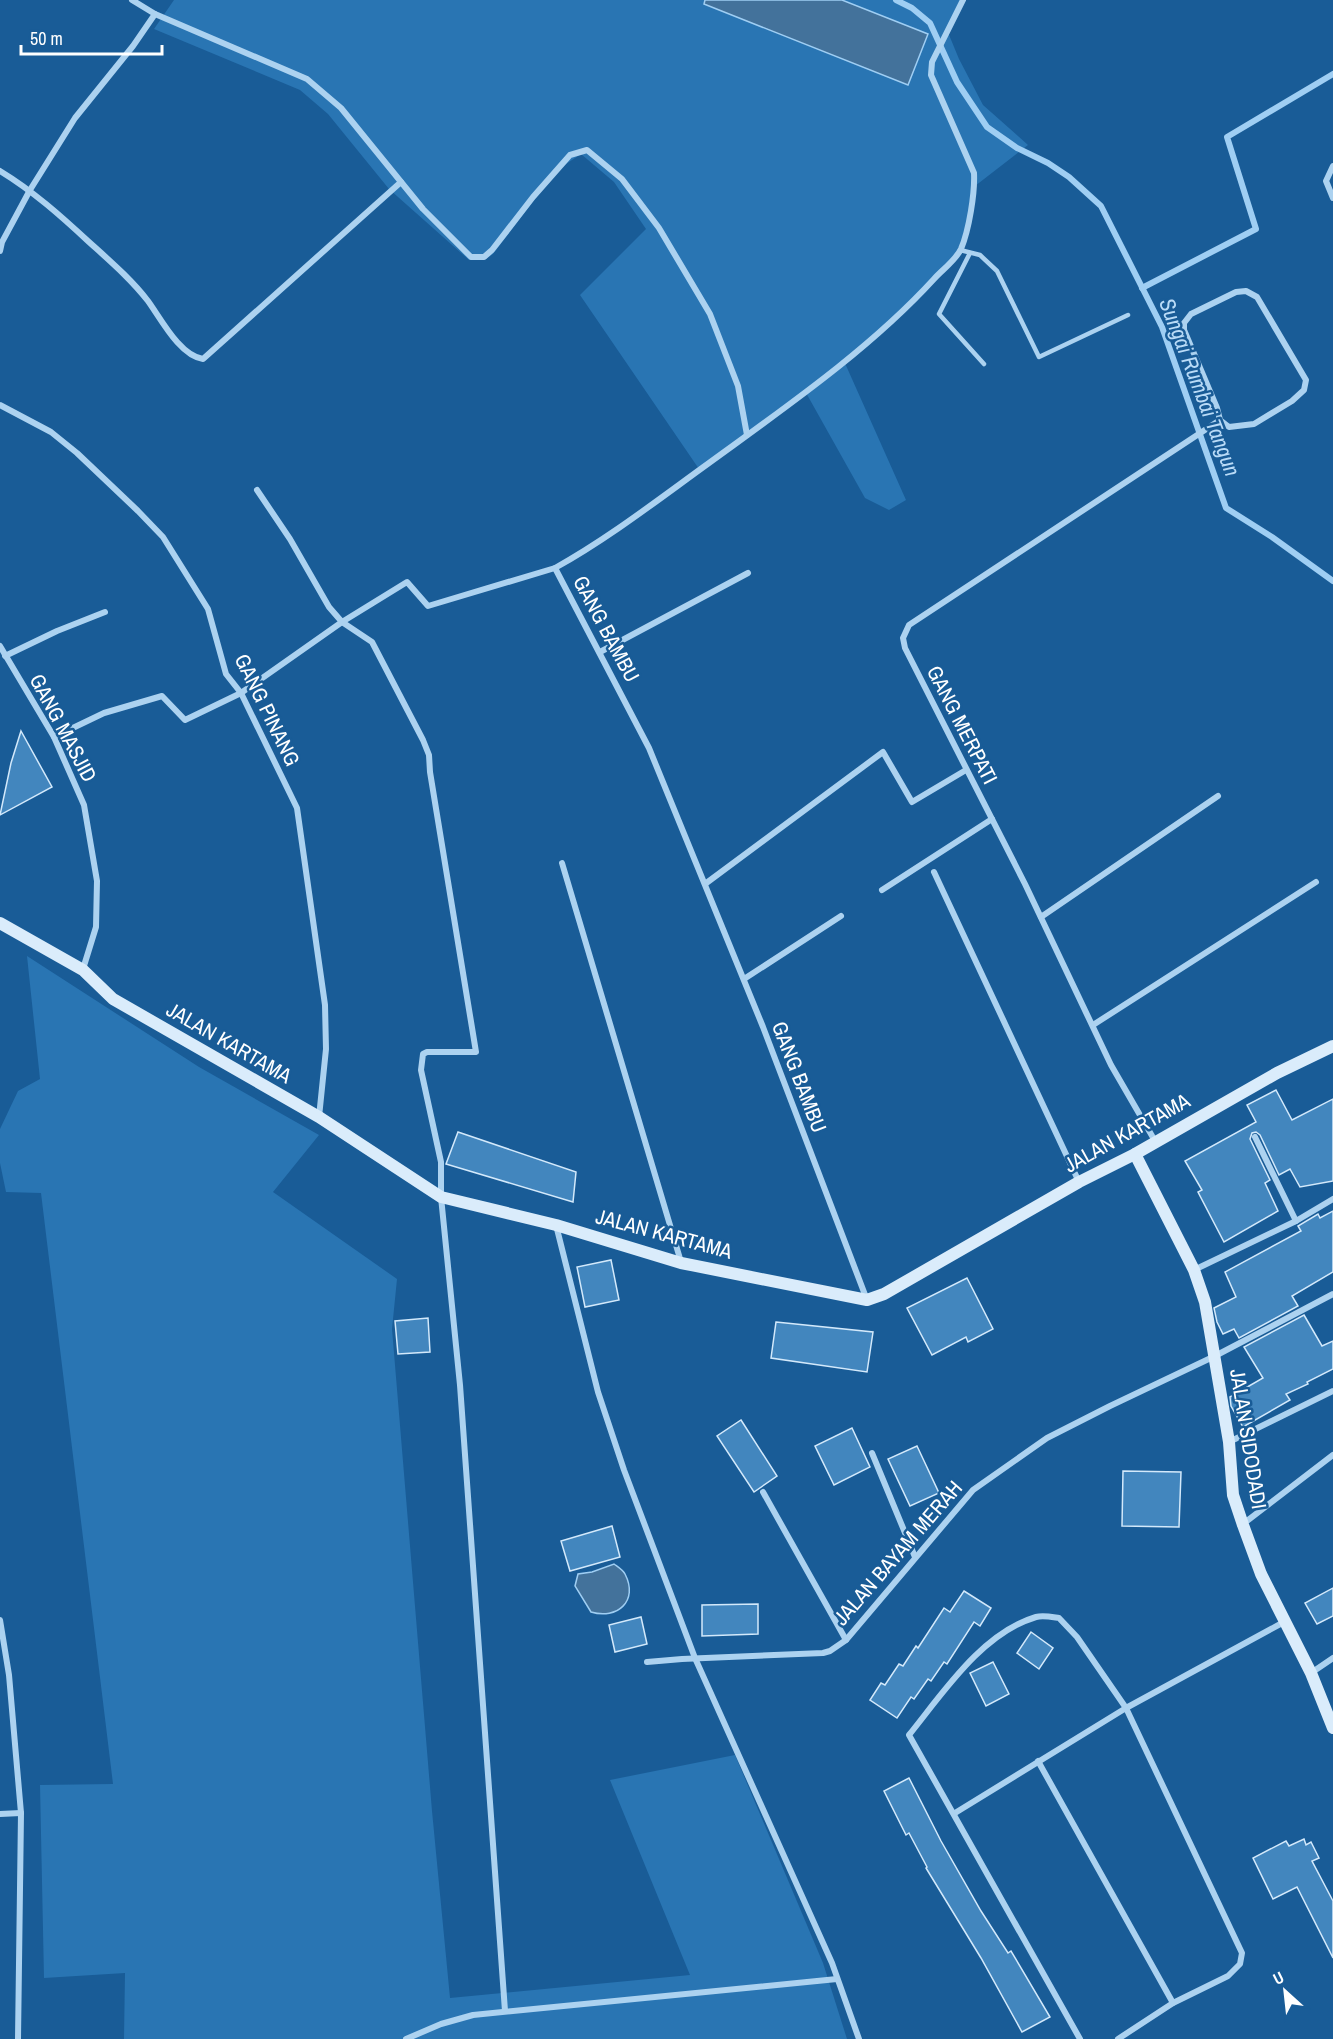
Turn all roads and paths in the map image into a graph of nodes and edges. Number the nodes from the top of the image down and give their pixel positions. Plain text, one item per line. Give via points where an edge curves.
1 (132, 0) edge
2 (963, 0) edge
3 (155, 15) junction
4 (1333, 166) edge
5 (0, 171) edge
6 (401, 182) junction
7 (30, 189) junction
8 (1333, 198) edge
9 (960, 250) junction
10 (0, 251) edge
11 (970, 252) junction
12 (1128, 315) dead end
13 (984, 364) dead end
14 (0, 405) edge
15 (1220, 420) junction
16 (747, 435) junction
17 (257, 490) dead end
18 (555, 568) junction
19 (748, 573) dead end
20 (105, 612) dead end
21 (342, 622) junction
22 (0, 646) edge
23 (600, 652) junction
24 (5, 656) junction
25 (241, 693) junction
26 (54, 737) junction
27 (966, 770) junction
28 (1218, 796) dead end
29 (992, 819) junction
30 (562, 863) dead end
31 (934, 872) dead end
32 (1316, 882) dead end
33 (705, 884) junction
34 (882, 890) dead end
35 (841, 916) dead end
36 (1041, 917) junction
37 (0, 923) edge
38 (83, 970) junction
39 (744, 979) junction
40 (1092, 1025) junction
41 (1332, 1048) edge
42 (319, 1118) junction
43 (1255, 1137) dead end
44 (1155, 1141) junction
45 (1135, 1154) junction
46 (1079, 1182) junction
47 (441, 1197) junction
48 (1333, 1199) edge
49 (1296, 1221) junction
50 (556, 1225) junction
51 (681, 1263) junction
52 (1194, 1270) junction
53 (1333, 1294) edge
54 (867, 1300) junction
55 (1215, 1356) junction
56 (1333, 1390) edge
57 (1229, 1442) junction
58 (872, 1453) dead end
59 (1333, 1455) edge
60 (763, 1492) dead end
61 (1243, 1525) junction
62 (915, 1557) junction
63 (0, 1620) edge
64 (1284, 1622) junction
65 (846, 1640) junction
66 (695, 1658) junction
67 (1333, 1658) edge
68 (647, 1662) dead end
69 (1311, 1673) junction
70 (1126, 1708) junction
71 (1333, 1728) edge
72 (1038, 1761) junction
73 (21, 1813) junction
74 (955, 1813) junction
75 (0, 1814) edge
76 (837, 1979) junction
77 (1173, 2003) junction
78 (505, 2011) junction
79 (18, 2039) edge
80 (406, 2039) edge
81 (859, 2039) edge
82 (1080, 2039) edge
83 (1118, 2039) edge

1 - 3 street
2 - 9 street, GANG BAMBU via 932,62 931,75 974,173 975,186
3 - 6 street via 307,79 340,108
3 - 7 street via 75,118
4 - 8 street via 1326,181
5 - 7 street
6 - 7 street via 204,359 184,350 123,273
6 - 16 street via 471,257 484,257 570,155 586,150 622,179 659,228 710,314 738,386
7 - 10 street
9 - 11 lane
9 - 16 street, GANG BAMBU via 915,300 872,339
11 - 12 lane via 980,255 998,272 1039,357
11 - 13 lane via 939,314
14 - 25 street, GANG PINANG via 51,432 77,453 163,537 208,609 222,664
15 - 15 street via 1229,427 1254,424 1304,390 1306,380 1301,371 1257,297 1246,291 1191,314 1184,323
15 - 27 street, GANG MERPATI via 909,625 903,638 904,648
16 - 18 street, GANG BAMBU via 583,553
17 - 21 street
18 - 21 street via 428,606 407,582
18 - 23 street, GANG BAMBU
19 - 23 street
20 - 24 street
21 - 25 street
21 - 47 street via 372,642 429,756 476,1052 423,1054 421,1070 441,1162
22 - 24 street, GANG MASJID
23 - 33 street, GANG BAMBU via 649,748
24 - 26 street, GANG MASJID
25 - 26 street via 185,720 162,696 104,713
25 - 42 street, GANG PINANG via 297,808 325,1005 326,1049
26 - 38 street, GANG MASJID via 84,805 97,881 96,927
27 - 29 street, GANG MERPATI
27 - 33 street via 912,802 883,752
28 - 36 street
29 - 34 street
29 - 36 street, GANG MERPATI
30 - 51 street
31 - 46 street
32 - 40 street
33 - 39 street, GANG BAMBU
35 - 39 street
36 - 40 street, GANG MERPATI
37 - 38 main road, JALAN KARTAMA
38 - 42 main road, JALAN KARTAMA via 113,999
39 - 54 street, GANG BAMBU
40 - 44 street, GANG MERPATI
41 - 44 main road, JALAN KARTAMA
42 - 47 main road, JALAN KARTAMA
43 - 49 street
44 - 45 main road, JALAN KARTAMA
45 - 46 main road, JALAN KARTAMA
45 - 52 main road, JALAN SIDODADI
46 - 54 main road, JALAN KARTAMA via 884,1294
47 - 50 main road, JALAN KARTAMA
47 - 78 street via 460,1385
48 - 49 street
49 - 52 street
50 - 51 main road, JALAN KARTAMA
50 - 66 street via 598,1392
51 - 54 main road, JALAN KARTAMA
52 - 55 main road, JALAN SIDODADI via 1205,1302
53 - 55 street, JALAN BAYAM MERAH
55 - 57 main road, JALAN SIDODADI
55 - 62 street, JALAN BAYAM MERAH via 1047,1438 973,1490
56 - 57 street
57 - 61 main road, JALAN SIDODADI via 1233,1495
58 - 62 street
59 - 61 street
60 - 65 street
61 - 64 main road, JALAN SIDODADI
62 - 65 street, JALAN BAYAM MERAH
63 - 73 street
64 - 69 main road, JALAN SIDODADI
64 - 70 street
65 - 66 street, JALAN BAYAM MERAH via 823,1653
66 - 68 street, JALAN BAYAM MERAH
66 - 76 street
67 - 69 street
69 - 71 main road, JALAN SIDODADI
70 - 72 street
70 - 74 street via 1077,1637 1059,1618 1038,1616 995,1638 957,1675 909,1735
70 - 77 street via 1242,1953 1240,1964 1228,1976
72 - 74 street
72 - 77 street
73 - 75 street
73 - 79 street
74 - 82 street
76 - 78 street
76 - 81 street
77 - 83 street
78 - 80 street via 441,2024

